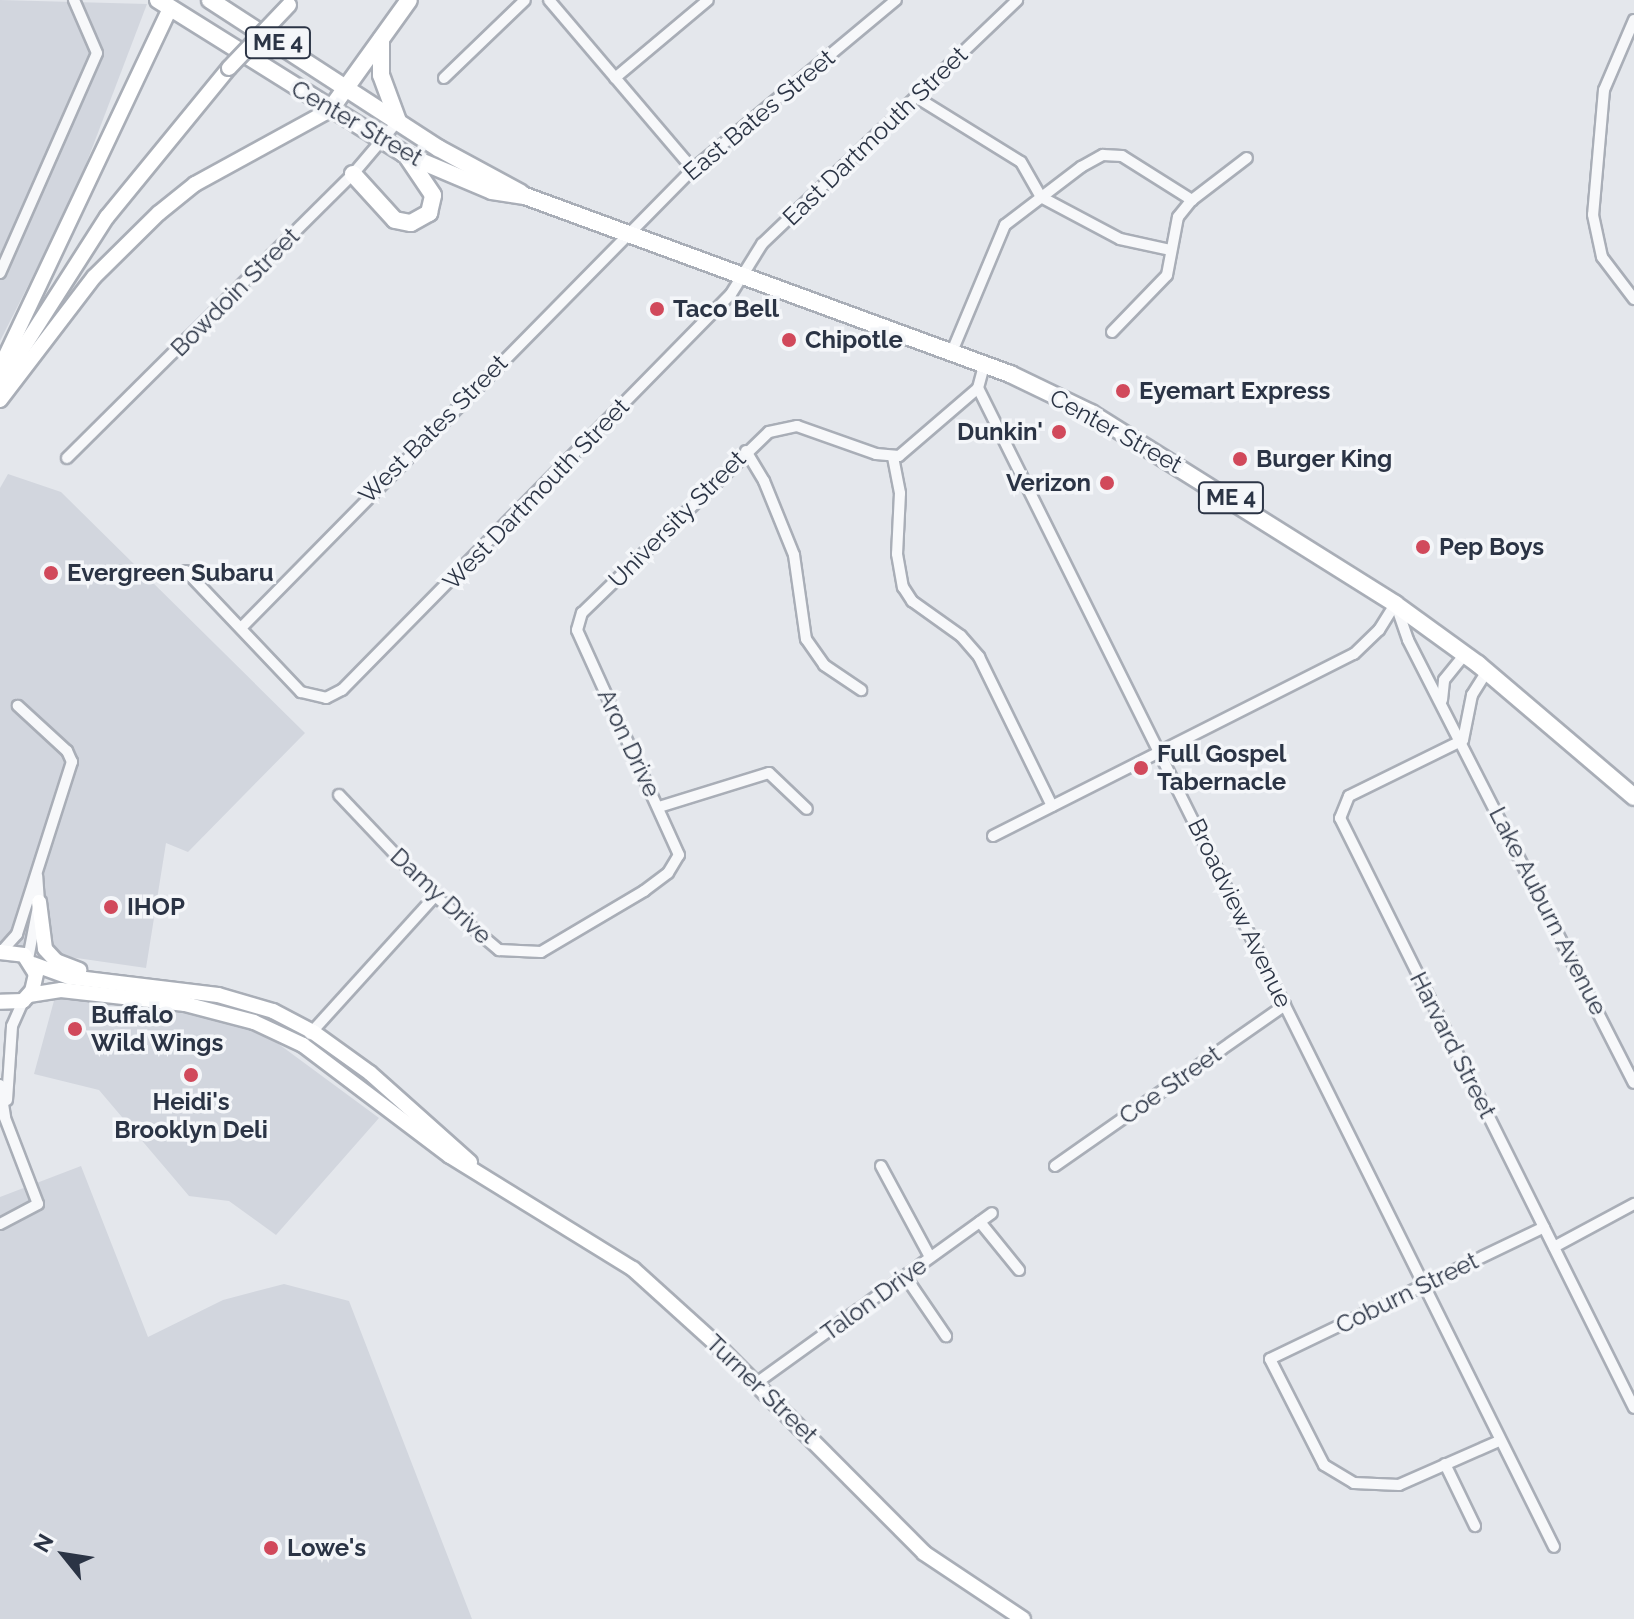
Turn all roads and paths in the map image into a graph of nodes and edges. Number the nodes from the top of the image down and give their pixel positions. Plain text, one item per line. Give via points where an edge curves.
1 (74, 0) edge
2 (210, 0) edge
3 (409, 0) edge
4 (525, 0) edge
5 (549, 0) edge
6 (708, 0) edge
7 (896, 0) edge
8 (1017, 0) edge
9 (291, 2) edge
10 (168, 3) edge
11 (1634, 20) edge
12 (381, 40) junction
13 (444, 78) dead end
14 (615, 78) junction
15 (345, 87) junction
16 (916, 97) junction
17 (330, 110) junction
18 (398, 121) junction
19 (380, 142) junction
20 (404, 154) junction
21 (1247, 158) dead end
22 (693, 169) junction
23 (353, 174) junction
24 (525, 196) junction
25 (1041, 197) junction
26 (1192, 200) junction
27 (627, 235) junction
28 (1170, 250) junction
29 (0, 273) edge
30 (740, 277) junction
31 (1634, 299) edge
32 (1112, 332) dead end
33 (951, 354) junction
34 (984, 366) junction
35 (0, 368) edge
36 (0, 384) edge
37 (978, 388) junction
38 (0, 400) edge
39 (746, 451) junction
40 (893, 457) junction
41 (67, 458) dead end
42 (186, 571) dead end
43 (1395, 604) junction
44 (577, 626) joint
45 (242, 627) junction
46 (1465, 654) junction
47 (1487, 671) junction
48 (861, 690) dead end
49 (1442, 703) junction
50 (18, 706) dead end
51 (1463, 740) junction
52 (1159, 753) junction
53 (339, 795) dead end
54 (1634, 797) edge
55 (1052, 806) junction
56 (659, 807) junction
57 (807, 809) dead end
58 (993, 836) dead end
59 (678, 861) joint
60 (37, 874) junction
61 (435, 896) junction
62 (39, 902) junction
63 (1, 952) edge
64 (31, 961) junction
65 (195, 993) junction
66 (26, 998) junction
67 (0, 1002) edge
68 (1285, 1005) junction
69 (313, 1032) junction
70 (303, 1045) junction
71 (1634, 1083) edge
72 (0, 1085) edge
73 (5, 1118) junction
74 (881, 1166) dead end
75 (1055, 1166) dead end
76 (485, 1177) junction
77 (1634, 1204) edge
78 (992, 1213) dead end
79 (980, 1222) junction
80 (0, 1224) edge
81 (1544, 1227) junction
82 (1554, 1247) junction
83 (930, 1257) junction
84 (1019, 1270) dead end
85 (905, 1276) junction
86 (1424, 1285) junction
87 (946, 1336) dead end
88 (755, 1384) junction
89 (1634, 1408) edge
90 (1499, 1441) junction
91 (1445, 1464) junction
92 (1475, 1526) dead end
93 (1554, 1547) dead end
94 (1023, 1619) edge

1 - 29 street via 97,53
2 - 15 main road, Center Street / ME 4
3 - 12 main road
4 - 13 street
5 - 14 street
6 - 14 street
7 - 22 street, East Bates Street
8 - 16 street, East Dartmouth Street
9 - 36 main road, bridge via 229,68 107,217
10 - 17 main road, Center Street / ME 4
10 - 35 main road
11 - 31 street via 1604,90 1593,215 1602,257
12 - 15 main road
12 - 18 main road via 384,87
14 - 22 street
15 - 17 main road
15 - 18 main road, Center Street / ME 4
16 - 25 street via 1021,162
16 - 30 street, East Dartmouth Street via 762,244
17 - 19 main road, Center Street / ME 4
17 - 38 main road via 195,184 159,213 94,277
18 - 19 street, Bowdoin Street
18 - 24 main road, Center Street / ME 4
19 - 20 main road, Center Street / ME 4
19 - 23 street, Bowdoin Street
20 - 23 main road via 433,195 421,220 395,220
20 - 24 main road, Center Street / ME 4 via 492,191
21 - 26 street
22 - 27 street, East Bates Street
23 - 41 street, Bowdoin Street
24 - 27 main road, Center Street / ME 4
25 - 26 street via 1103,155 1122,156
25 - 28 street via 1120,239
25 - 33 street via 1005,225 995,241
26 - 28 street via 1172,229
27 - 30 main road, Center Street / ME 4
27 - 45 street, West Bates Street
28 - 32 street via 1167,275 1157,291
30 - 33 main road, Center Street / ME 4
30 - 45 street, West Dartmouth Street via 731,294 351,681 321,698 301,692
33 - 34 main road, Center Street / ME 4
34 - 37 street
34 - 43 main road, Center Street / ME 4 via 1138,440
37 - 40 street via 918,444
37 - 52 street, Broadview Avenue
39 - 40 street, University Street via 788,426
39 - 44 street, University Street via 587,608
39 - 48 street via 769,491 794,555 806,639 824,665
40 - 55 street via 900,493 897,554 903,587 912,601 961,636 979,657
42 - 45 street
43 - 46 main road, Center Street / ME 4
43 - 49 street, Lake Auburn Avenue
43 - 52 street via 1379,630 1354,654
44 - 56 street, Aron Drive
46 - 47 main road, Center Street / ME 4
46 - 49 street via 1444,680
47 - 51 street via 1472,695
47 - 54 main road, Center Street / ME 4
49 - 51 street, Lake Auburn Avenue
50 - 60 street via 67,751 72,762
51 - 71 street, Lake Auburn Avenue
51 - 81 street, Harvard Street via 1349,796 1340,818
52 - 55 street
52 - 68 street, Broadview Avenue
53 - 61 street, Damy Drive
55 - 58 street
56 - 57 street via 769,773
56 - 59 street, Aron Drive via 675,838
59 - 61 street, Damy Drive via 603,917 555,946 525,954 484,941
60 - 62 street
60 - 63 street via 17,934
61 - 69 street
62 - 64 street
62 - 65 main road via 45,949 56,961 78,970 182,983
63 - 64 main road, Turner Street
64 - 65 main road, Turner Street via 69,977
64 - 66 main road via 35,985
65 - 69 main road, Turner Street via 247,1002
66 - 67 main road, Turner Street
66 - 70 main road, Turner Street via 61,990 185,1004 254,1022
66 - 73 street via 12,1026
68 - 75 street, Coe Street
68 - 86 street, Broadview Avenue
69 - 70 street
69 - 76 main road, Turner Street via 407,1104
70 - 76 main road, Turner Street
72 - 73 street
73 - 80 street via 38,1204
74 - 83 street
76 - 88 main road, Turner Street via 633,1269
77 - 82 street
78 - 79 street, Talon Drive
79 - 83 street, Talon Drive
79 - 84 street
81 - 82 street, Harvard Street
81 - 86 street, Coburn Street
82 - 89 street, Harvard Street
83 - 85 street, Talon Drive
85 - 87 street
85 - 88 street, Talon Drive
86 - 90 street, Broadview Avenue
86 - 91 street, Coburn Street via 1270,1359 1331,1472 1354,1483 1388,1488
88 - 94 main road, Turner Street via 931,1560
90 - 91 street
90 - 93 street, Broadview Avenue
91 - 92 street

